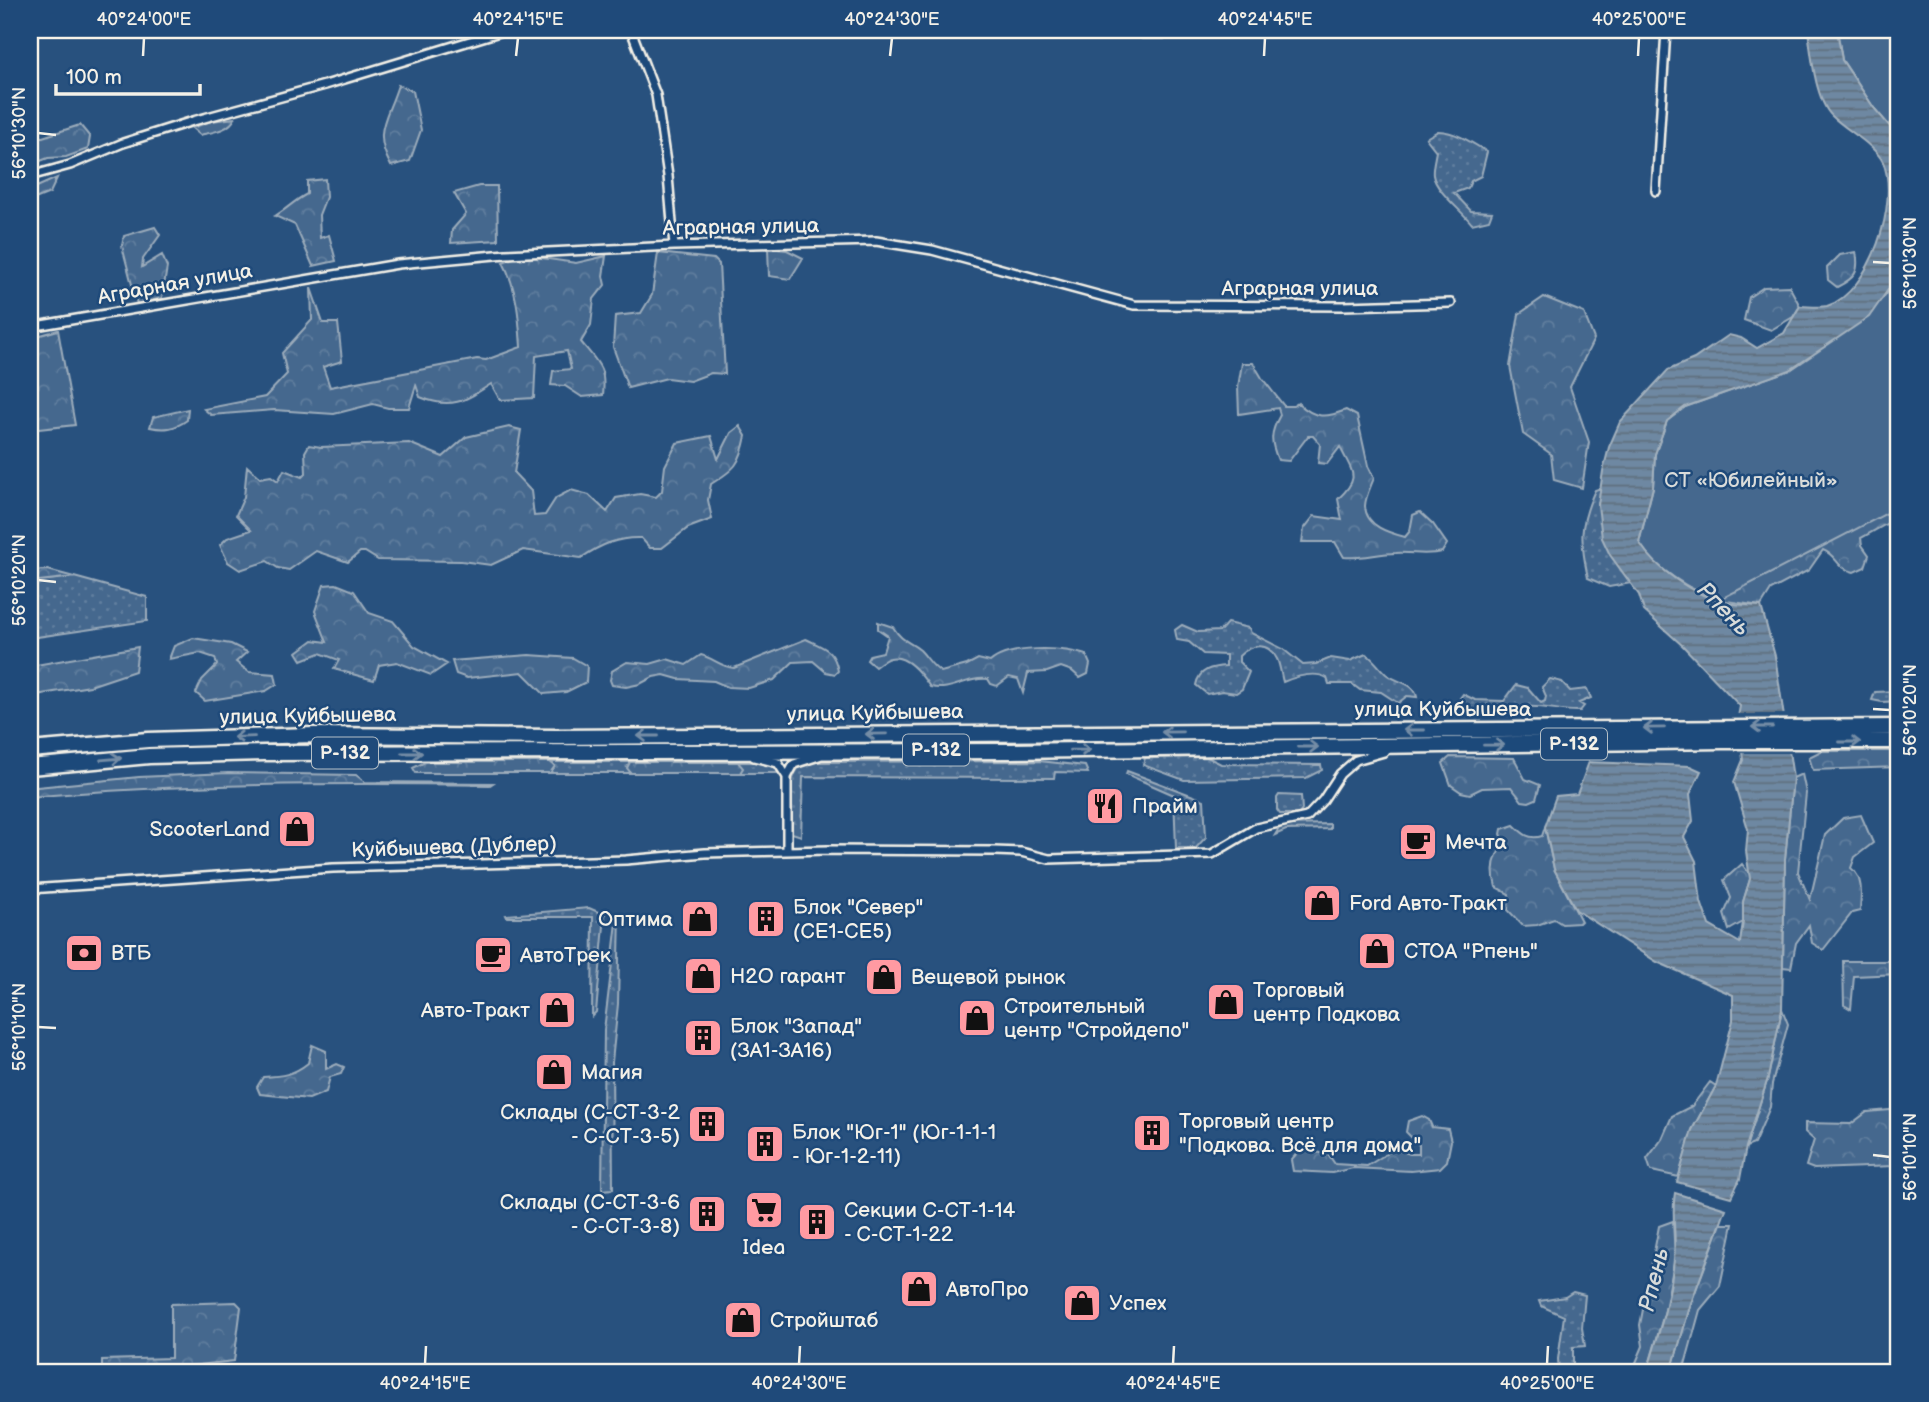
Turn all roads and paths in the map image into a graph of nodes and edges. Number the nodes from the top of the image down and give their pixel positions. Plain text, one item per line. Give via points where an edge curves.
1 (506, 30) edge
2 (631, 30) edge
3 (1665, 30) edge
4 (30, 176) edge
5 (1656, 191) dead end
6 (674, 246) junction
7 (1451, 303) dead end
8 (30, 327) edge
9 (1899, 727) edge
10 (1722, 734) junction
11 (1802, 734) junction
12 (1899, 741) edge
13 (1426, 746) junction
14 (30, 750) edge
15 (860, 750) junction
16 (721, 751) junction
17 (30, 767) edge
18 (787, 777) junction
19 (787, 851) junction
20 (30, 890) edge

1 - 4 street via 181,125
2 - 6 street via 656,95
3 - 5 street
6 - 7 street, Аграрная улица via 876,241 932,250 1134,305
6 - 8 street, Аграрная улица via 398,264
9 - 11 highway, Р-132
10 - 11 highway, Р-132
13 -> 10 highway, улица Куйбышева / Р-132
10 -> 14 highway, улица Куйбышева / Р-132 via 314,735 148,740
11 -> 12 highway, Р-132
15 -> 13 highway, улица Куйбышева / Р-132
13 - 19 street, Куйбышева (Дублер) via 1378,752 1356,760 1307,817 1256,828 1212,854 1049,859 1021,852
15 - 16 highway, улица Куйбышева / Р-132
15 - 18 street via 794,764
17 -> 16 highway, улица Куйбышева / Р-132 via 149,756
16 - 18 street via 778,763
18 - 19 street
19 - 20 street, Куйбышева (Дублер) via 333,868

